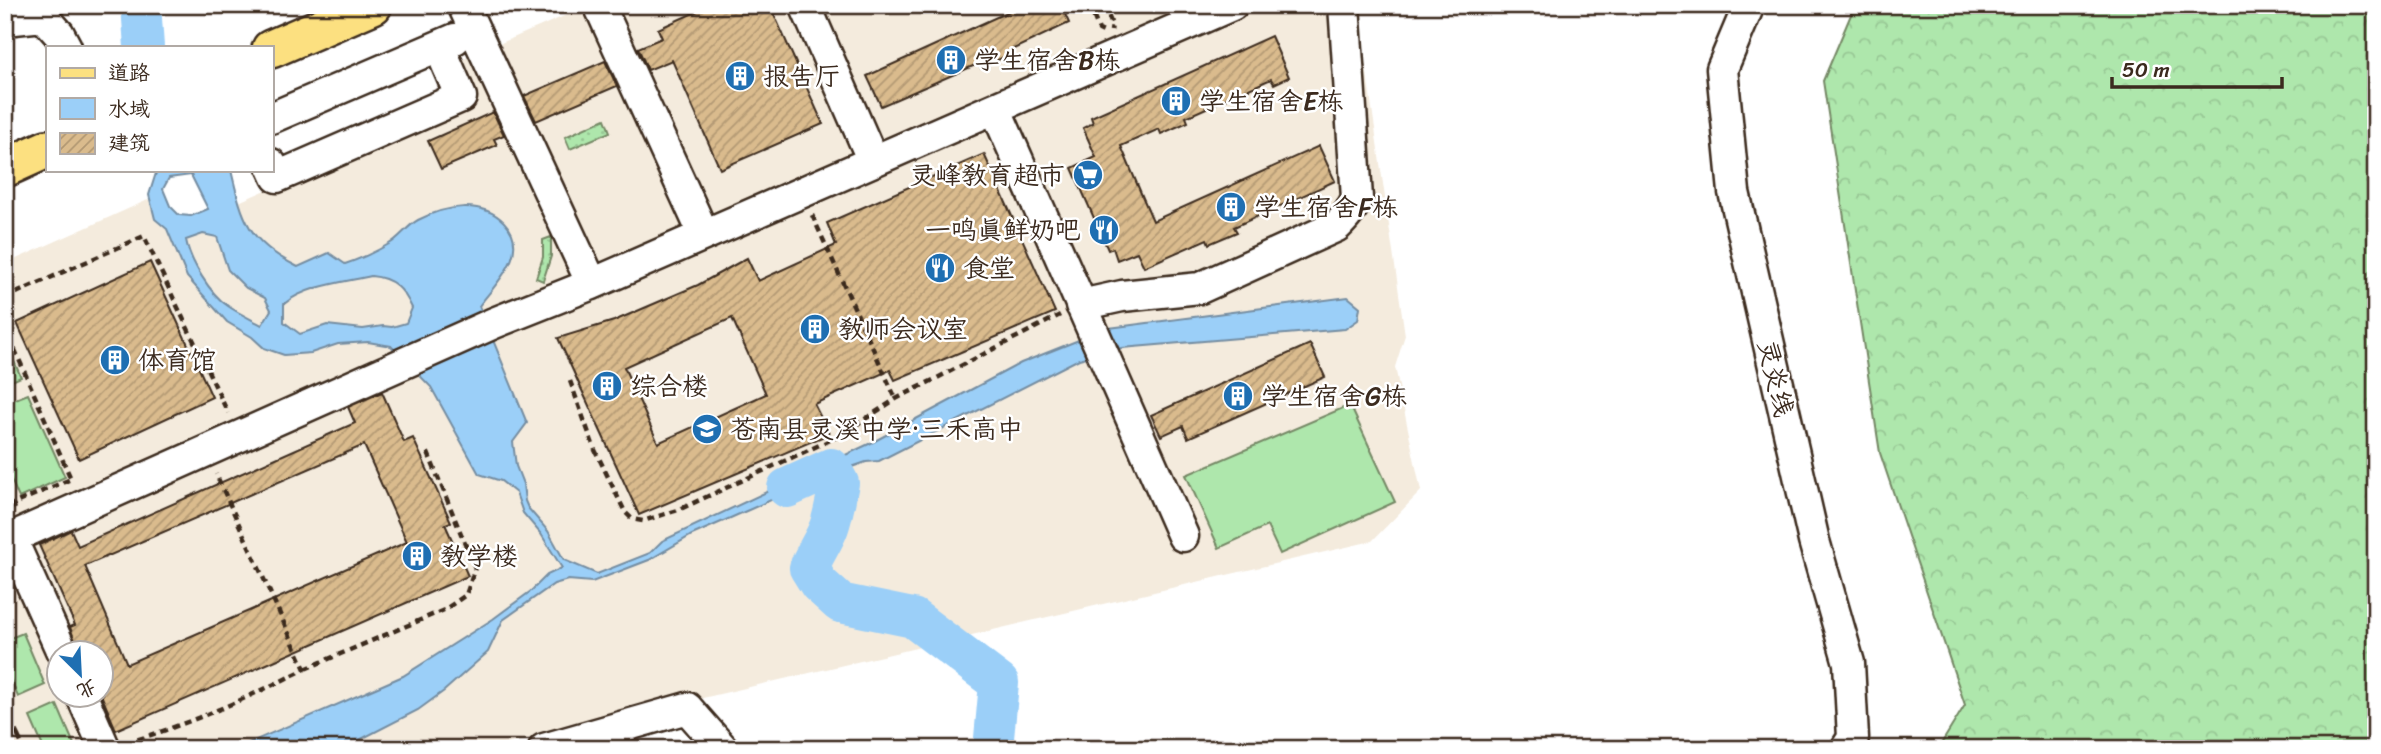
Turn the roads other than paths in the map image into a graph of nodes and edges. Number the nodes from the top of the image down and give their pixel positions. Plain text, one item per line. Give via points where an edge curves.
1 (373, 5) edge
2 (599, 5) edge
3 (805, 5) edge
4 (1232, 5) edge
5 (1344, 5) edge
6 (1749, 5) edge
7 (468, 18) edge
8 (5, 20) edge
9 (65, 46) edge
10 (439, 46) junction
11 (273, 48) edge
12 (995, 108) junction
13 (273, 117) edge
14 (46, 149) edge
15 (873, 161) junction
16 (5, 168) edge
17 (273, 168) edge
18 (704, 235) junction
19 (592, 284) junction
20 (1082, 305) junction
21 (1183, 536) dead end
22 (55, 638) edge
23 (88, 708) edge
24 (111, 748) edge
25 (544, 749) edge
26 (723, 749) edge
27 (1846, 749) edge

1 - 11 main road
2 - 18 street
3 - 15 street
4 - 12 street
5 - 20 street via 1357,198 1345,218 1337,226 1200,288
6 - 27 street, 灵炎线 via 1722,69 1734,192 1814,541 1849,663 1853,738
7 - 10 street
7 - 19 street
8 - 9 street via 43,16
10 - 13 street
10 - 17 street via 461,97 277,177
12 - 15 street
12 - 20 street
14 - 16 main road
15 - 18 street
18 - 19 street
19 - 22 street via 494,323 11,538
20 - 21 street
23 - 24 street
25 - 26 street via 687,708

